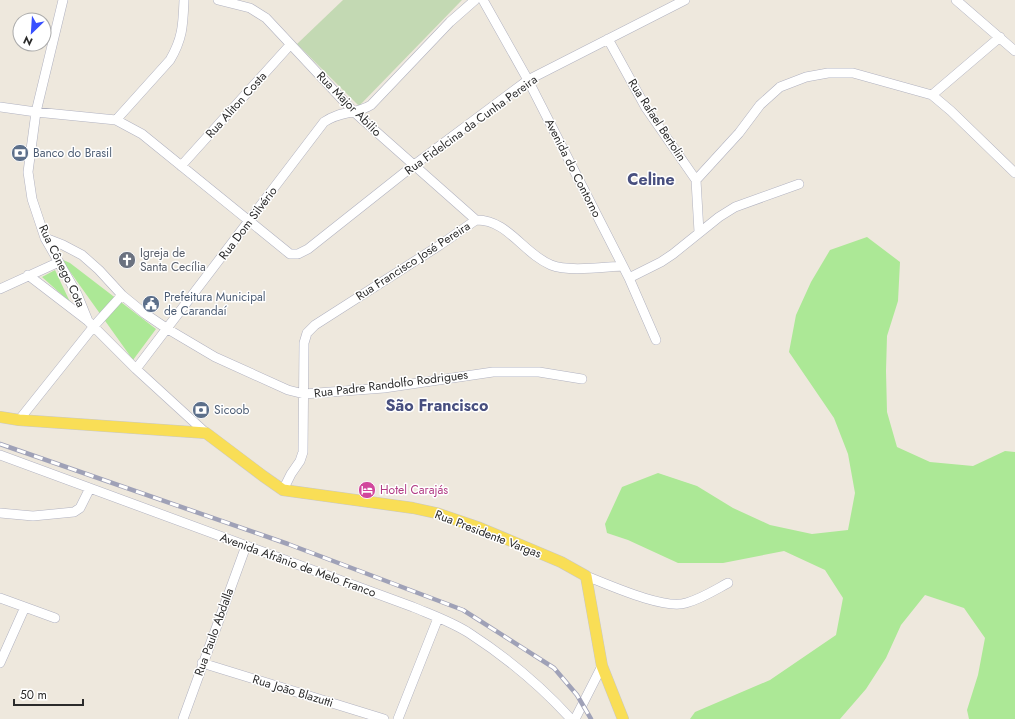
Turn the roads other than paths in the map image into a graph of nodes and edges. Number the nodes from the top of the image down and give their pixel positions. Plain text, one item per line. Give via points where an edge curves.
1 (63, 0) edge
2 (184, 0) edge
3 (218, 0) edge
4 (475, 0) edge
5 (483, 0) edge
6 (685, 0) edge
7 (956, 0) edge
8 (1000, 37) junction
9 (608, 39) junction
10 (290, 45) junction
11 (1015, 51) edge
12 (528, 80) junction
13 (932, 95) junction
14 (0, 107) edge
15 (36, 112) junction
16 (354, 112) junction
17 (116, 120) junction
18 (1011, 164) edge
19 (414, 165) junction
20 (181, 166) junction
21 (1015, 173) edge
22 (696, 180) junction
23 (799, 184) dead end
24 (476, 220) junction
25 (250, 221) junction
26 (699, 232) junction
27 (45, 238) junction
28 (59, 262) junction
29 (622, 266) junction
30 (28, 275) junction
31 (629, 278) junction
32 (0, 289) edge
33 (122, 294) junction
34 (91, 323) junction
35 (166, 328) junction
36 (656, 340) dead end
37 (136, 369) junction
38 (582, 379) dead end
39 (304, 394) junction
40 (0, 417) edge
41 (19, 420) junction
42 (206, 433) junction
43 (1, 458) edge
44 (90, 488) junction
45 (283, 490) junction
46 (0, 513) edge
47 (246, 546) junction
48 (586, 576) junction
49 (728, 583) dead end
50 (0, 598) edge
51 (25, 607) junction
52 (55, 618) dead end
53 (438, 618) junction
54 (0, 663) edge
55 (202, 664) junction
56 (602, 666) junction
57 (183, 719) edge
58 (384, 719) edge
59 (398, 719) edge
60 (571, 719) edge
61 (575, 719) edge
62 (623, 719) edge

1 - 15 street, Rua Cônego Cota
2 - 17 street via 183,28 176,50
3 - 10 street, Rua Major Abilio via 258,12
4 - 16 street, Rua Dom Silvério via 450,22 371,105
5 - 12 street, Avenida do Contorno
6 - 9 street, Rua Fidelcina da Cunha Pereira
7 - 8 street
8 - 11 street
8 - 13 street
9 - 12 street, Rua Fidelcina da Cunha Pereira
9 - 22 street, Rua Rafael Bertolin via 646,108
10 - 16 street, Rua Major Abilio
10 - 20 street, Rua Aliton Costa
12 - 19 street, Rua Fidelcina da Cunha Pereira
12 - 29 street, Avenida do Contorno
13 - 18 street
13 - 22 street via 853,73 828,73 806,77 780,87 760,105
14 - 15 street
15 - 17 street
15 - 27 street, Rua Cônego Cota via 28,172 32,199
16 - 19 street, Rua Major Abilio
16 - 25 street, Rua Dom Silvério via 332,116 324,122
17 - 20 street via 142,134
18 - 21 street
19 - 24 street, Rua Major Abilio
19 - 25 street, Rua Fidelcina da Cunha Pereira via 308,250 298,254 290,254
20 - 25 street
22 - 26 street
23 - 26 street via 735,207
24 - 29 street, Rua Francisco José Pereira via 493,222 552,265 562,268
24 - 39 street, Rua Francisco José Pereira via 307,333 304,343
25 - 35 street, Rua Dom Silvério
26 - 31 street via 661,262
27 - 28 street, Rua Cônego Cota
27 - 33 street, Rua Padre Randolfo Rodrigues via 82,255
28 - 30 street
28 - 34 street, Rua Cônego Cota
29 - 31 street, Avenida do Contorno
30 - 32 street
30 - 34 street
31 - 36 street, Avenida do Contorno
33 - 34 street
33 - 35 street, Rua Padre Randolfo Rodrigues
34 - 37 street
34 - 41 street
35 - 37 street, Rua Dom Silvério
35 - 39 street, Rua Padre Randolfo Rodrigues via 215,357 288,390
37 - 42 street
38 - 39 street, Rua Padre Randolfo Rodrigues via 540,372 493,372 384,388
39 - 45 street via 303,452
40 - 41 main road
41 - 42 main road
42 - 45 main road, Rua Presidente Vargas
43 - 44 street, Avenida Afrânio de Melo Franco
44 - 46 street via 80,508 74,512 33,516
44 - 47 street, Avenida Afrânio de Melo Franco
45 - 48 main road, Rua Presidente Vargas via 436,513 480,528 561,562
47 - 53 street, Avenida Afrânio de Melo Franco
47 - 55 street, Rua Paulo Abdalla
48 - 49 street, Rua Presidente Vargas via 674,605 686,604
48 - 56 main road
50 - 51 street
51 - 52 street
51 - 54 street
53 - 59 street
53 - 60 street, Avenida Afrânio de Melo Franco via 468,632 503,657 526,675
55 - 57 street, Rua Paulo Abdalla
55 - 58 street, Rua João Blazutti
56 - 61 street
56 - 62 main road

